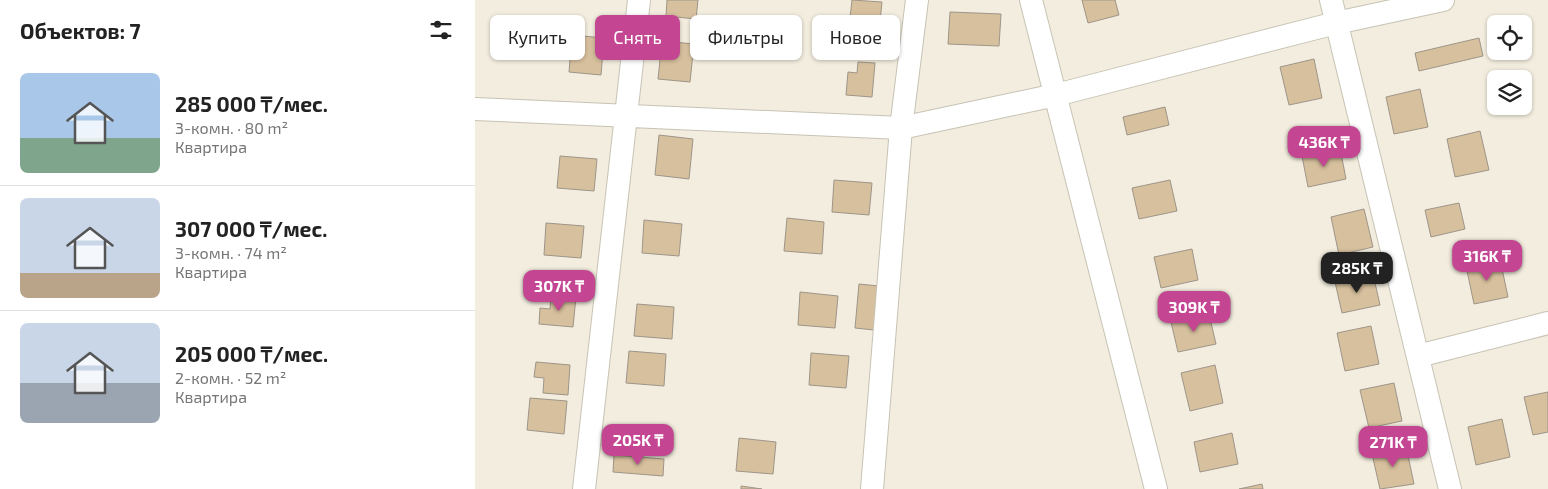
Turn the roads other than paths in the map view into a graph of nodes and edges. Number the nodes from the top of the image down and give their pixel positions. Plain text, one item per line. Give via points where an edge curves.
1 (639, 0) edge
2 (917, 0) edge
3 (1031, 0) edge
4 (1331, 0) edge
5 (1443, 0) edge
6 (1336, 23) junction
7 (1056, 95) junction
8 (475, 110) edge
9 (627, 116) junction
10 (901, 128) junction
11 (1548, 323) edge
12 (1418, 356) junction
13 (584, 489) edge
14 (872, 489) edge
15 (1156, 489) edge
16 (1451, 489) edge

1 - 9 street
2 - 10 street
3 - 7 street
4 - 6 street
5 - 6 street
6 - 7 street
6 - 12 street
7 - 10 street
7 - 15 street
8 - 9 street
9 - 10 street
9 - 13 street
10 - 14 street
11 - 12 street
12 - 16 street

